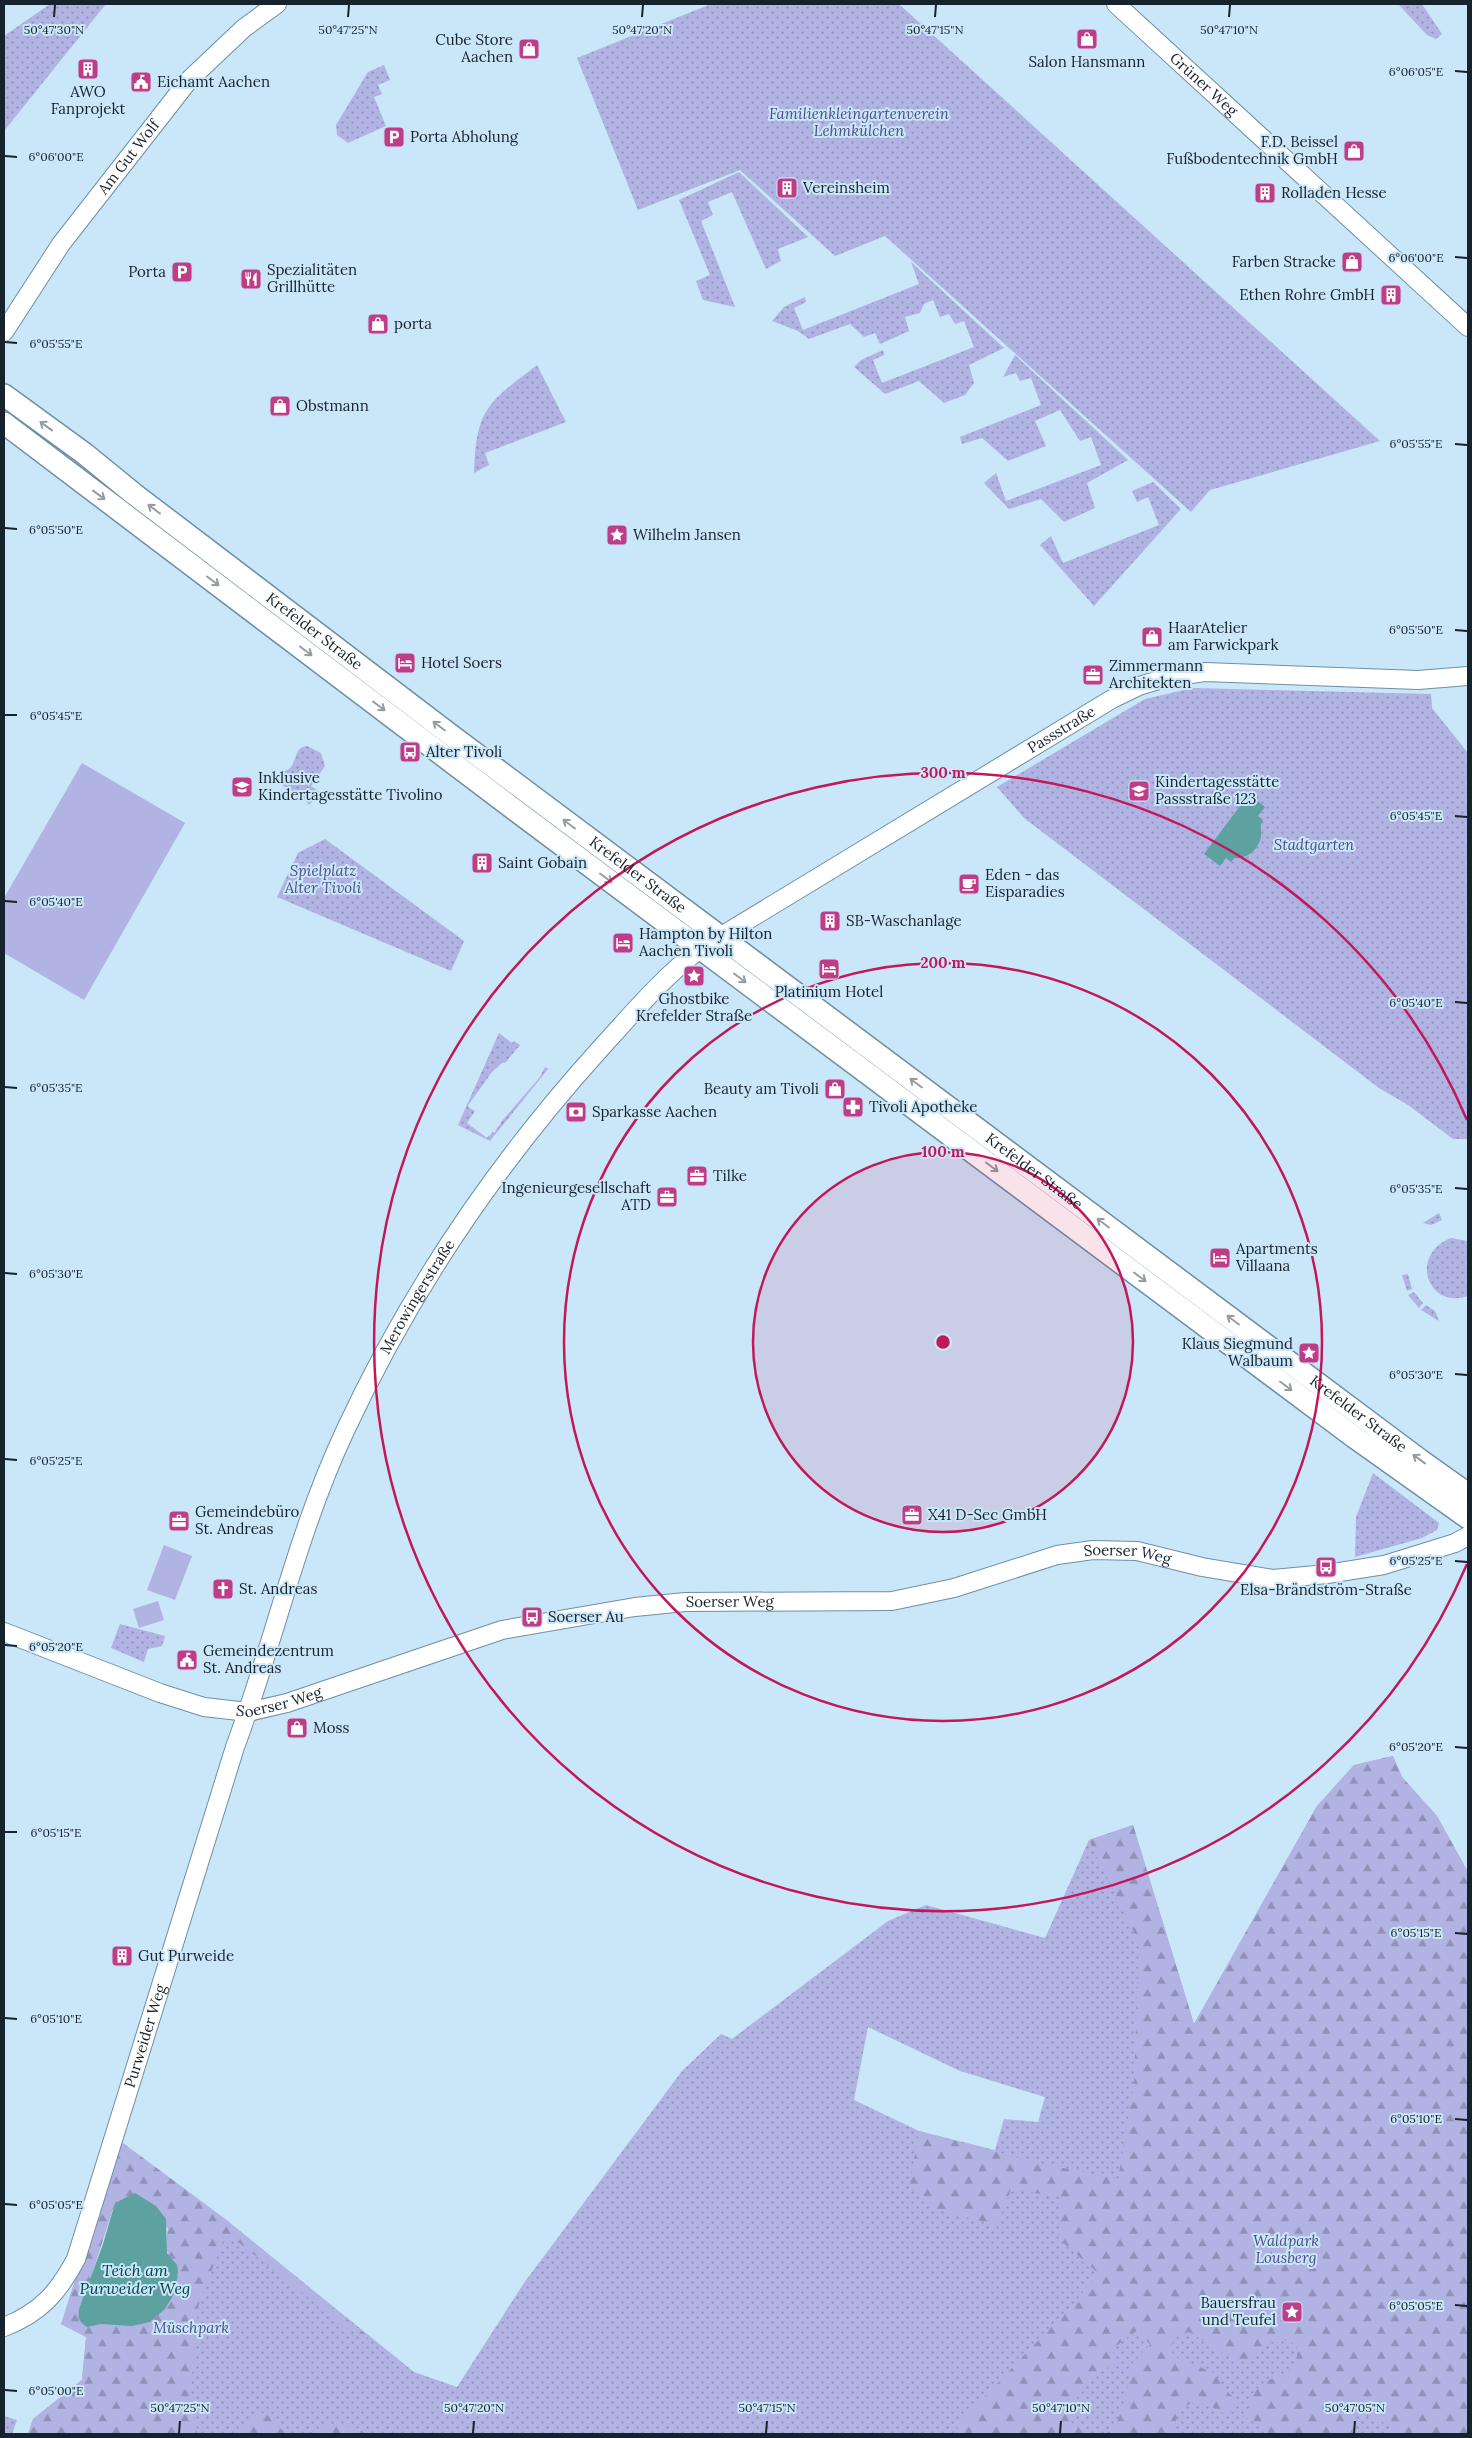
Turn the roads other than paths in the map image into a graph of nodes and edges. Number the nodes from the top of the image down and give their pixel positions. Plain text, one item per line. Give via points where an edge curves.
1 (277, 4) edge
2 (1116, 4) edge
3 (1468, 327) edge
4 (4, 332) edge
5 (4, 395) edge
6 (4, 423) edge
7 (1468, 676) edge
8 (720, 937) junction
9 (700, 949) junction
10 (1468, 1494) edge
11 (1468, 1518) edge
12 (1468, 1536) edge
13 (4, 1632) edge
14 (248, 1712) junction
15 (4, 2327) edge

1 - 4 street, Am Gut Wolf via 244,28 189,80 61,244
2 - 3 street, Grüner Weg
8 -> 5 main road, Krefelder Straße
6 -> 9 main road, Krefelder Straße
7 - 8 street, Passstraße via 1408,679 1205,672 1168,677 1139,686 1112,699
8 - 9 street, Passstraße
10 -> 8 main road, Krefelder Straße
9 -> 11 main road, Krefelder Straße via 1354,1437
9 - 14 street, Merowingerstraße via 671,973 576,1076 507,1159 438,1259 344,1432 303,1536
12 - 14 street, Soerser Weg via 1384,1565 1273,1579 1202,1568 1137,1551 1093,1550 1057,1555 954,1588 892,1601 685,1602 635,1607 502,1630 287,1703
13 - 14 street, Soerser Weg via 160,1693 204,1707
14 - 15 street, Purweider Weg via 76,2259 64,2283 50,2299

